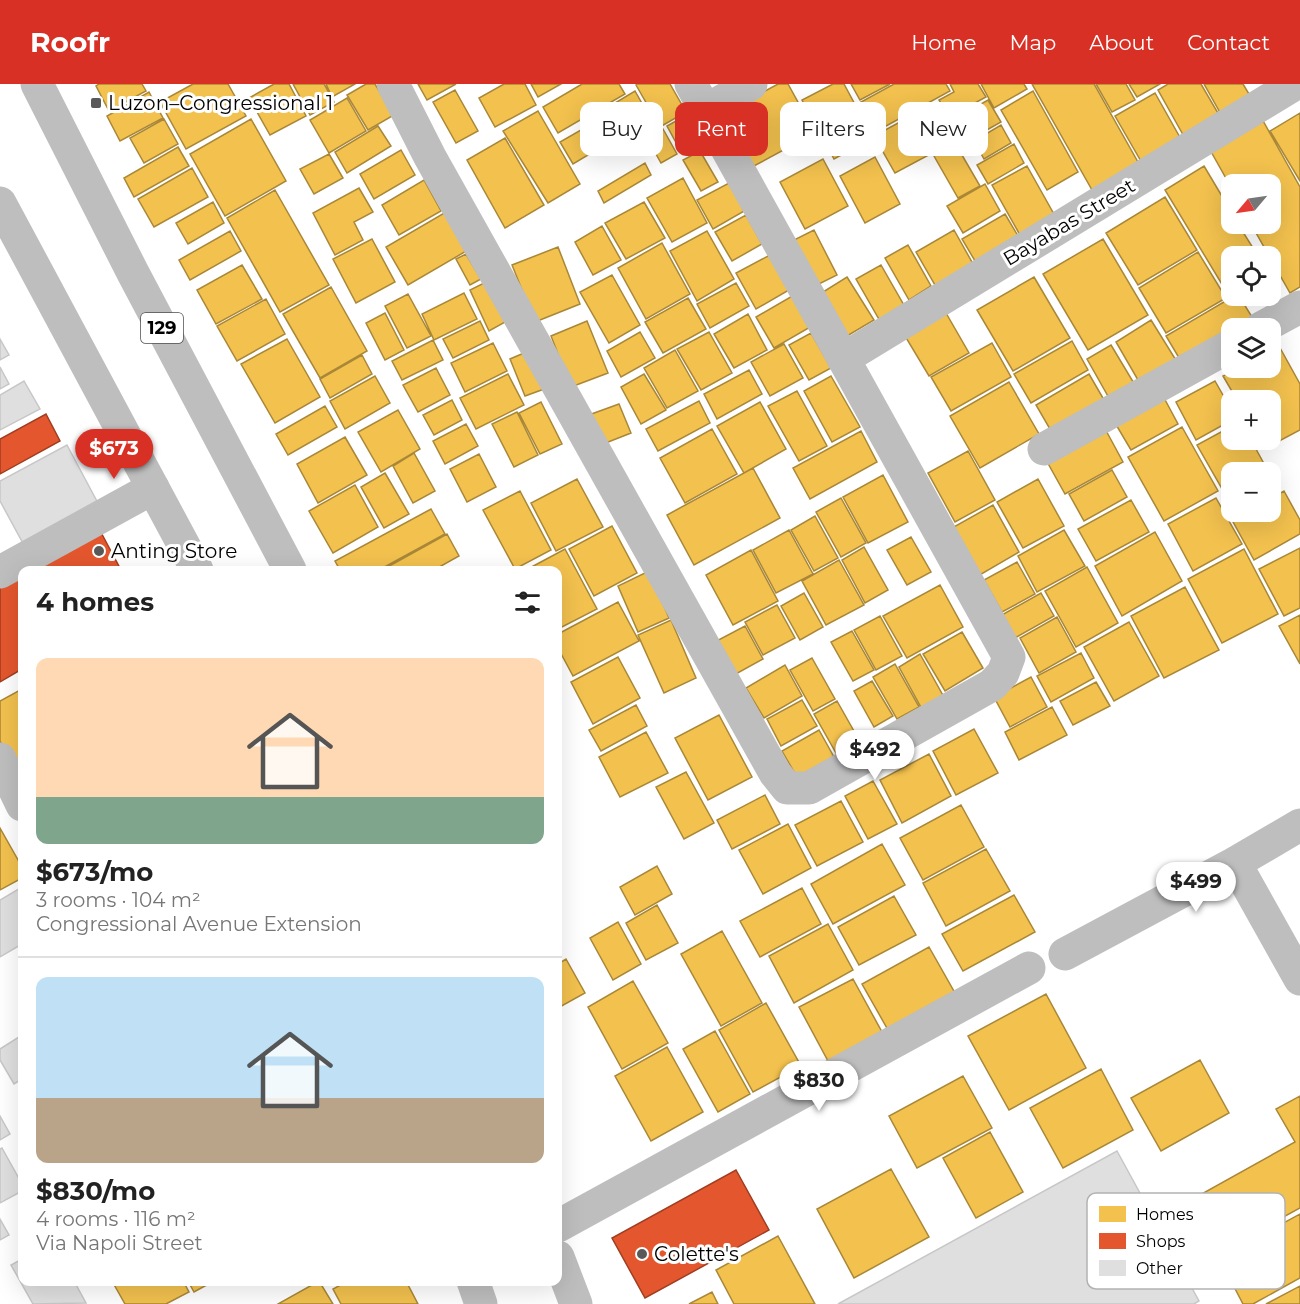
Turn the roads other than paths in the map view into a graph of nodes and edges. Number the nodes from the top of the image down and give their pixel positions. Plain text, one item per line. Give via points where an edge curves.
1 (37, 84) edge
2 (393, 84) edge
3 (751, 84) edge
4 (1295, 84) edge
5 (698, 97) edge
6 (0, 203) edge
7 (1300, 307) edge
8 (1280, 318) edge
9 (1221, 351) edge
10 (843, 359) junction
11 (1044, 449) dead end
12 (153, 488) junction
13 (195, 566) edge
14 (288, 566) edge
15 (0, 572) edge
16 (0, 759) edge
17 (18, 797) edge
18 (1300, 825) edge
19 (1235, 863) junction
20 (1065, 954) dead end
21 (1029, 968) dead end
22 (1300, 979) edge
23 (562, 1224) edge
24 (562, 1267) edge
25 (475, 1286) edge
26 (481, 1304) edge
27 (576, 1304) edge

1 - 14 street, 129
2 - 10 street via 430,158 775,773 787,788 809,788 992,685 1003,673 1009,657
3 - 5 street
4 - 10 street, Bayabas Street
5 - 10 street
6 - 12 street
7 - 8 street
9 - 11 street
12 - 13 street
12 - 15 street
16 - 17 street
18 - 19 street
19 - 20 street
19 - 22 street
21 - 23 street
24 - 27 street
25 - 26 street

